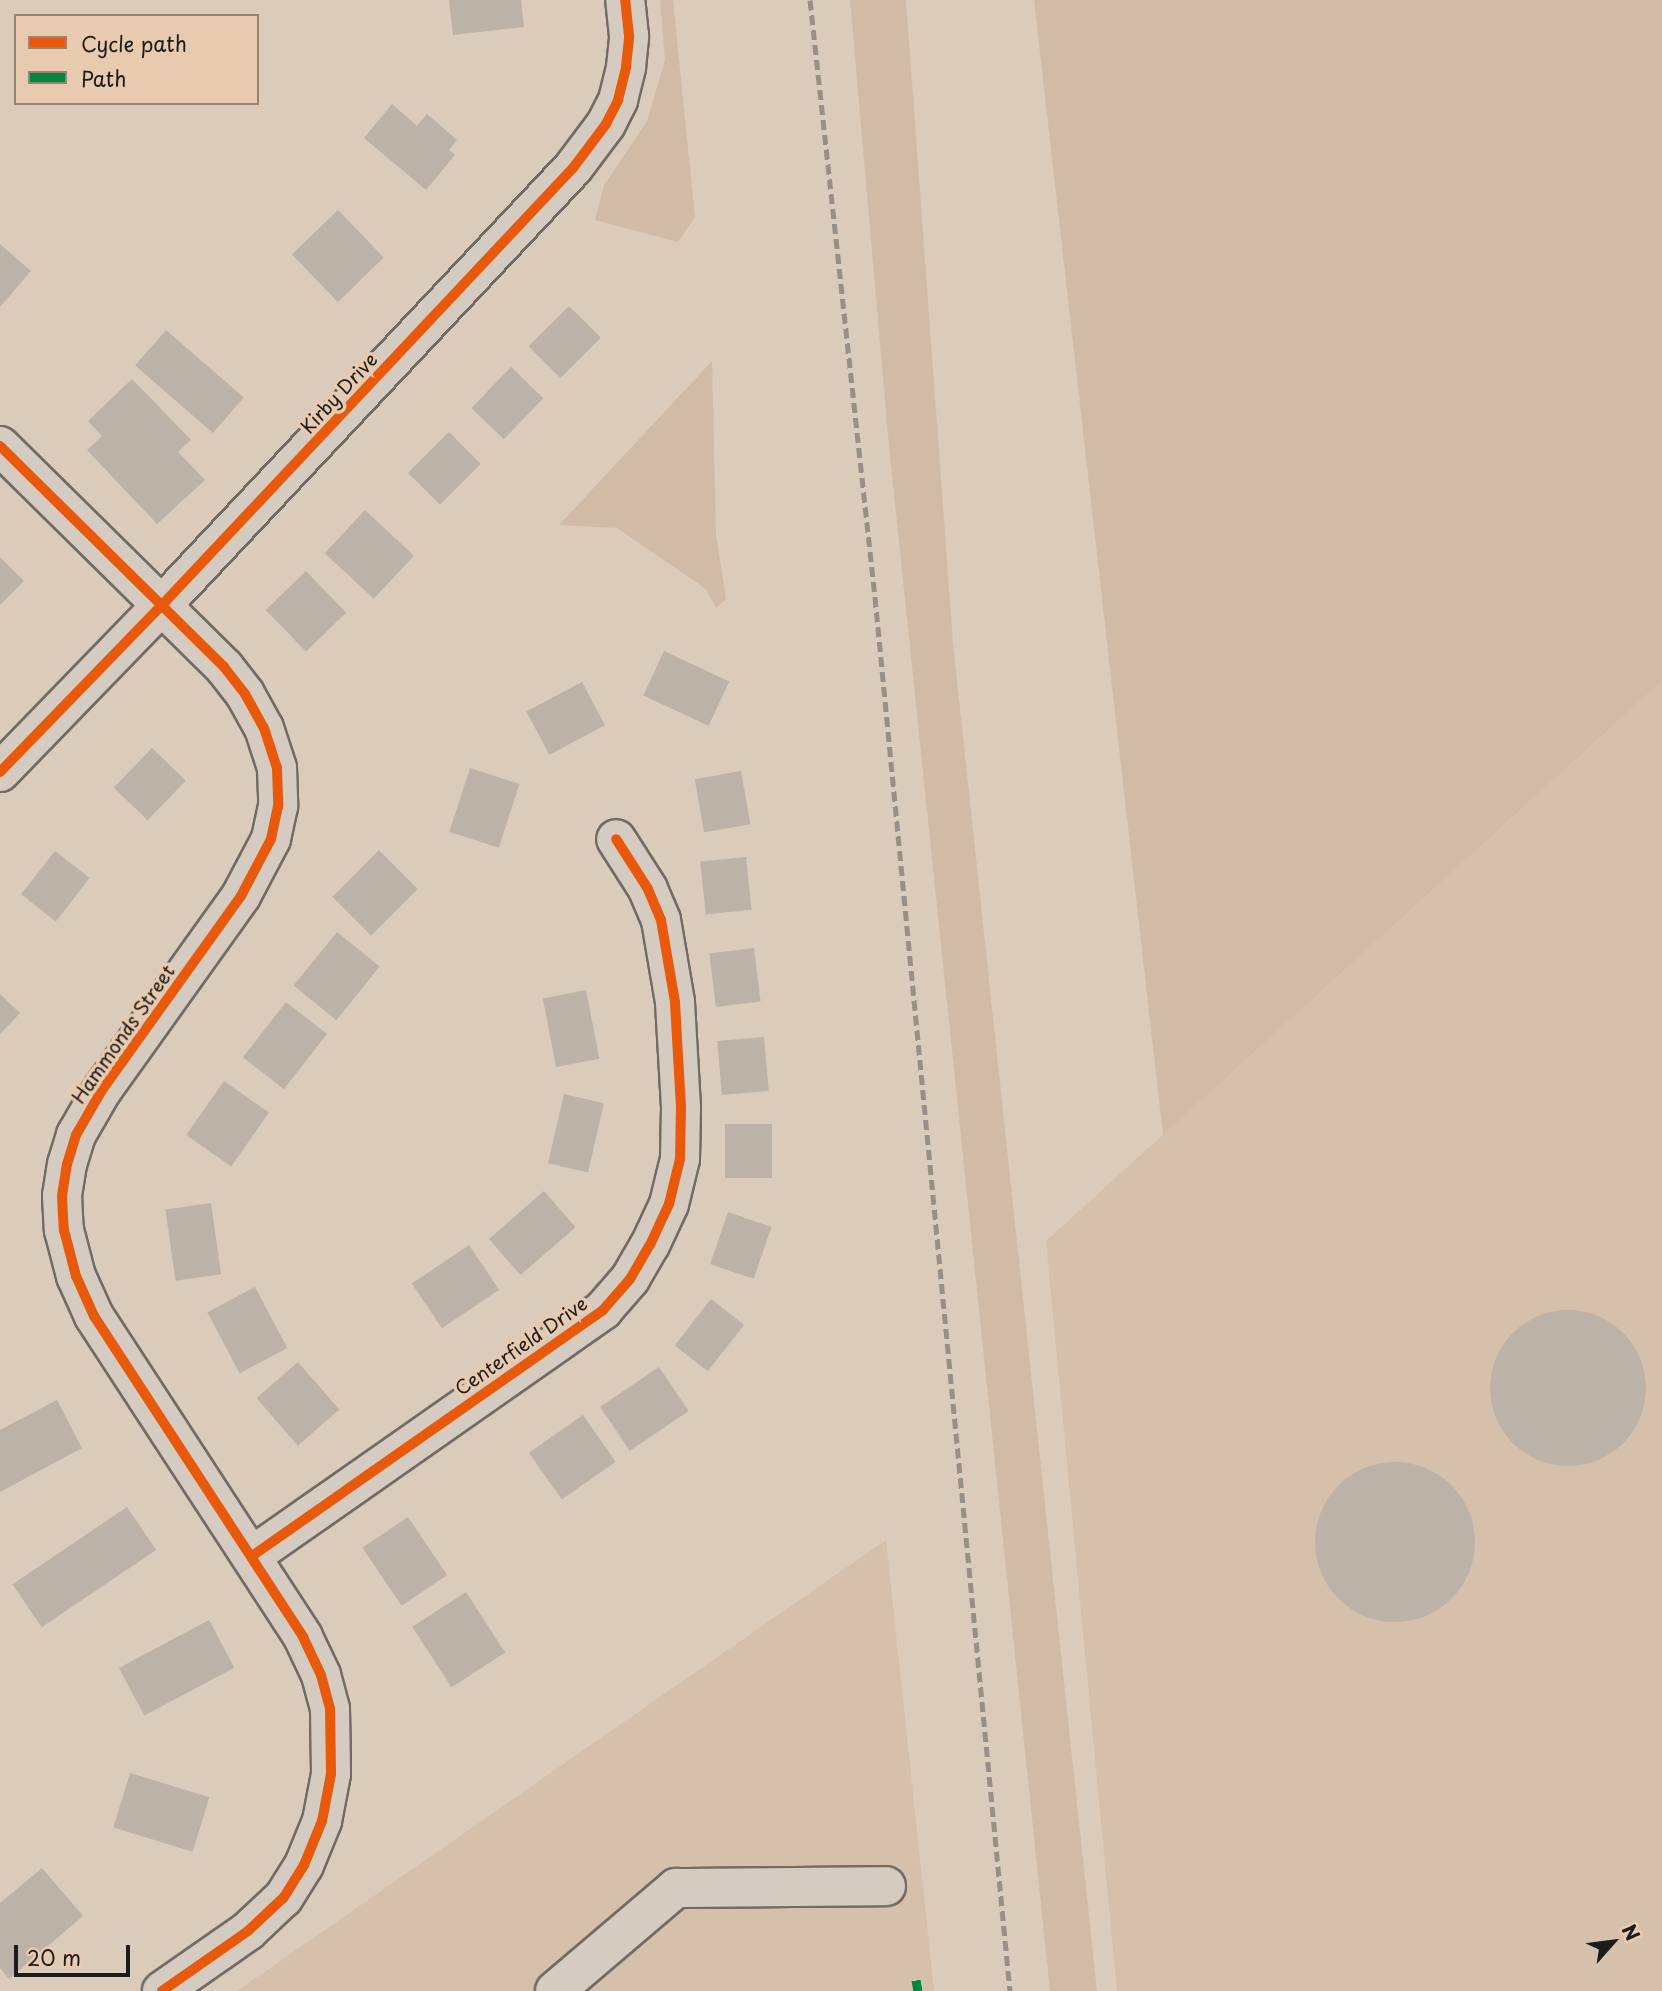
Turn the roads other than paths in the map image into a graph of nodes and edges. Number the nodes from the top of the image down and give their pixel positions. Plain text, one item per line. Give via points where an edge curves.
1 (625, 0) edge
2 (0, 446) edge
3 (162, 606) junction
4 (0, 772) edge
5 (616, 839) dead end
6 (252, 1556) junction
7 (886, 1885) dead end
8 (162, 1991) edge
9 (555, 1991) edge

1 - 3 street, Kirby Drive via 629,36 618,100 573,168
2 - 3 street, Hammonds Street
3 - 4 street, Kirby Drive
3 - 6 street, Hammonds Street via 245,694 264,728 277,768 278,806 271,839 242,896 102,1090 76,1135 62,1196 64,1230 76,1276 94,1315
5 - 6 street, Centerfield Drive via 648,889 661,920 674,1002 680,1159 669,1204 650,1245 630,1279 603,1310
6 - 8 street, Hammonds Street via 303,1637 321,1675 330,1709 331,1774 322,1821 283,1898 248,1931
7 - 9 street via 676,1888

